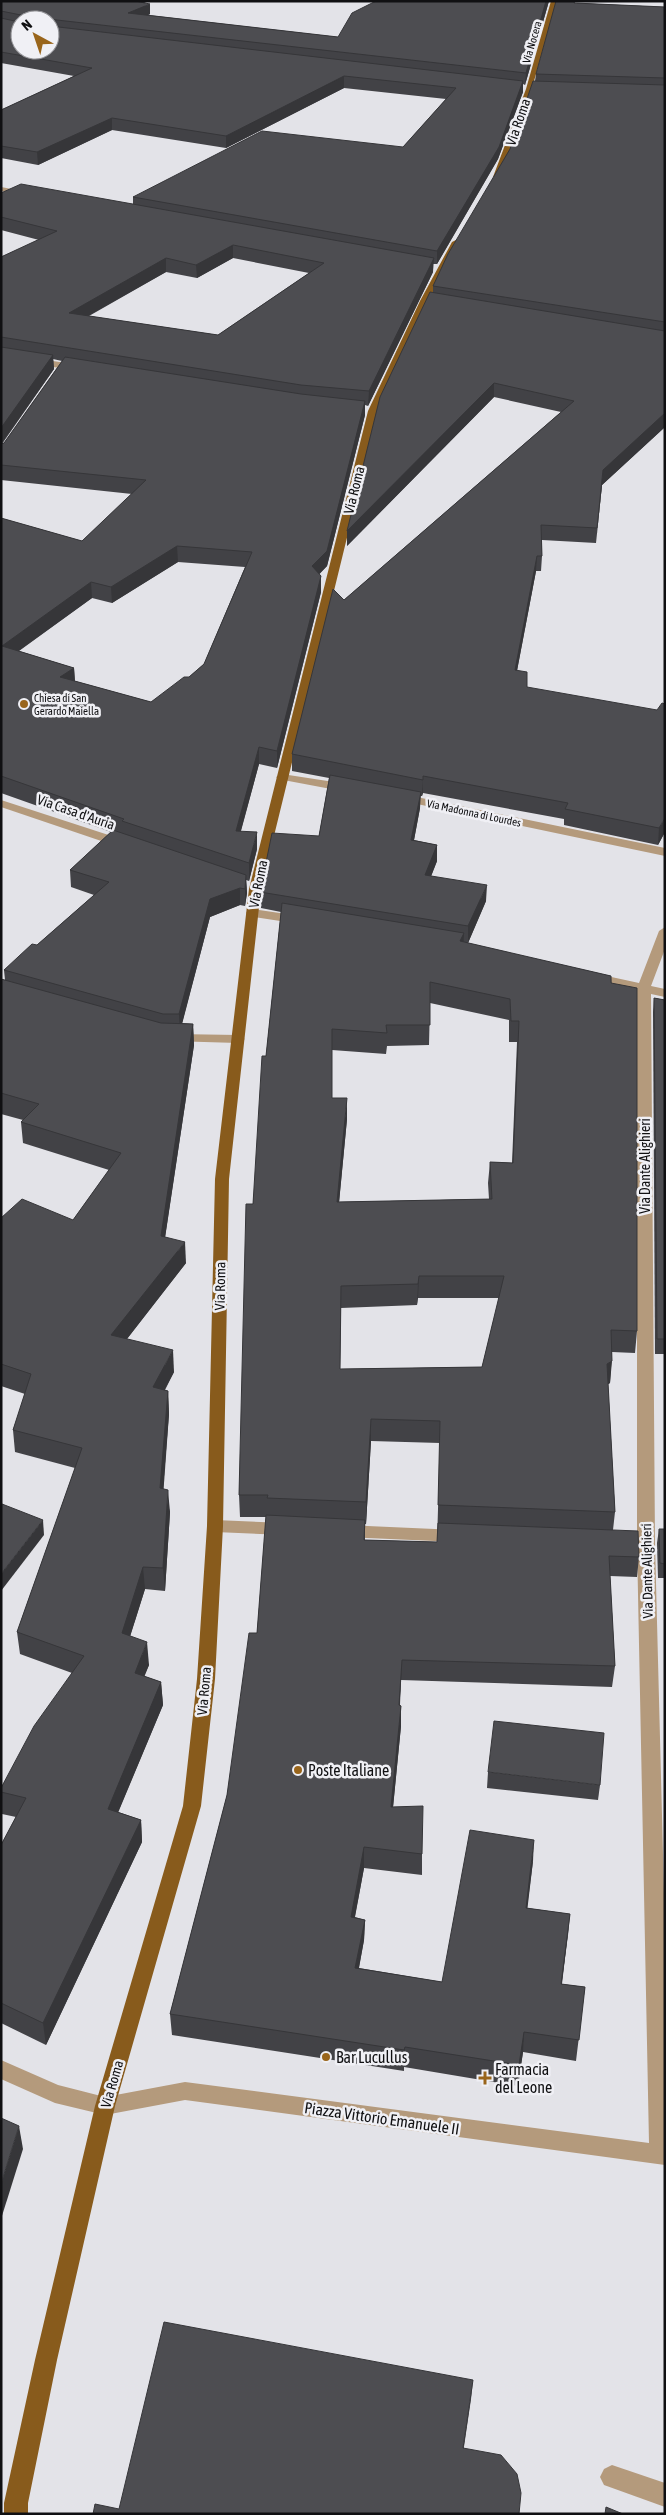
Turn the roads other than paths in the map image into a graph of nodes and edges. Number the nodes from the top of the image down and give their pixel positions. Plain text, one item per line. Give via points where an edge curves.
1 (554, 1) edge
2 (530, 88) joint
3 (490, 184) edge
4 (1, 189) edge
5 (34, 195) edge
6 (461, 233) edge
7 (1, 356) edge
8 (92, 370) edge
9 (282, 777) junction
10 (358, 790) edge
11 (387, 795) edge
12 (1, 803) edge
13 (133, 847) edge
14 (665, 852) edge
15 (252, 913) junction
16 (311, 922) edge
17 (665, 931) edge
18 (578, 974) edge
19 (644, 988) junction
20 (665, 993) edge
21 (163, 1038) edge
22 (238, 1039) junction
23 (215, 1526) junction
24 (303, 1529) edge
25 (332, 1531) edge
26 (470, 1536) edge
27 (626, 1543) edge
28 (646, 1544) junction
29 (1, 2068) edge
30 (105, 2106) junction
31 (662, 2155) edge
32 (612, 2477) dead end
33 (665, 2495) edge
34 (9, 2508) edge

1 - 2 main road, Via Nocera
2 - 3 main road, Via Roma via 507,153
4 - 5 street
6 - 9 main road, Via Roma via 435,268 429,301 369,411
7 - 8 street via 61,370
9 - 10 street
9 - 15 main road, Via Roma via 250,887
11 - 14 street, Via Madonna di Lourdes
12 - 13 street, Via Casa d'Auria
15 - 16 street
15 - 22 main road, Via Roma
17 - 19 street
18 - 19 street
19 - 20 street
19 - 28 street, Via Dante Alighieri
21 - 22 street
22 - 23 main road, Via Roma via 222,1179
23 - 24 street
23 - 30 main road, Via Roma via 206,1679 192,1806
25 - 26 street
27 - 28 street
28 - 31 street, Via Dante Alighieri
29 - 30 street via 54,2094
30 - 31 street, Piazza Vittorio Emanuele II via 185,2091
30 - 34 main road, Via Roma
32 - 33 street

